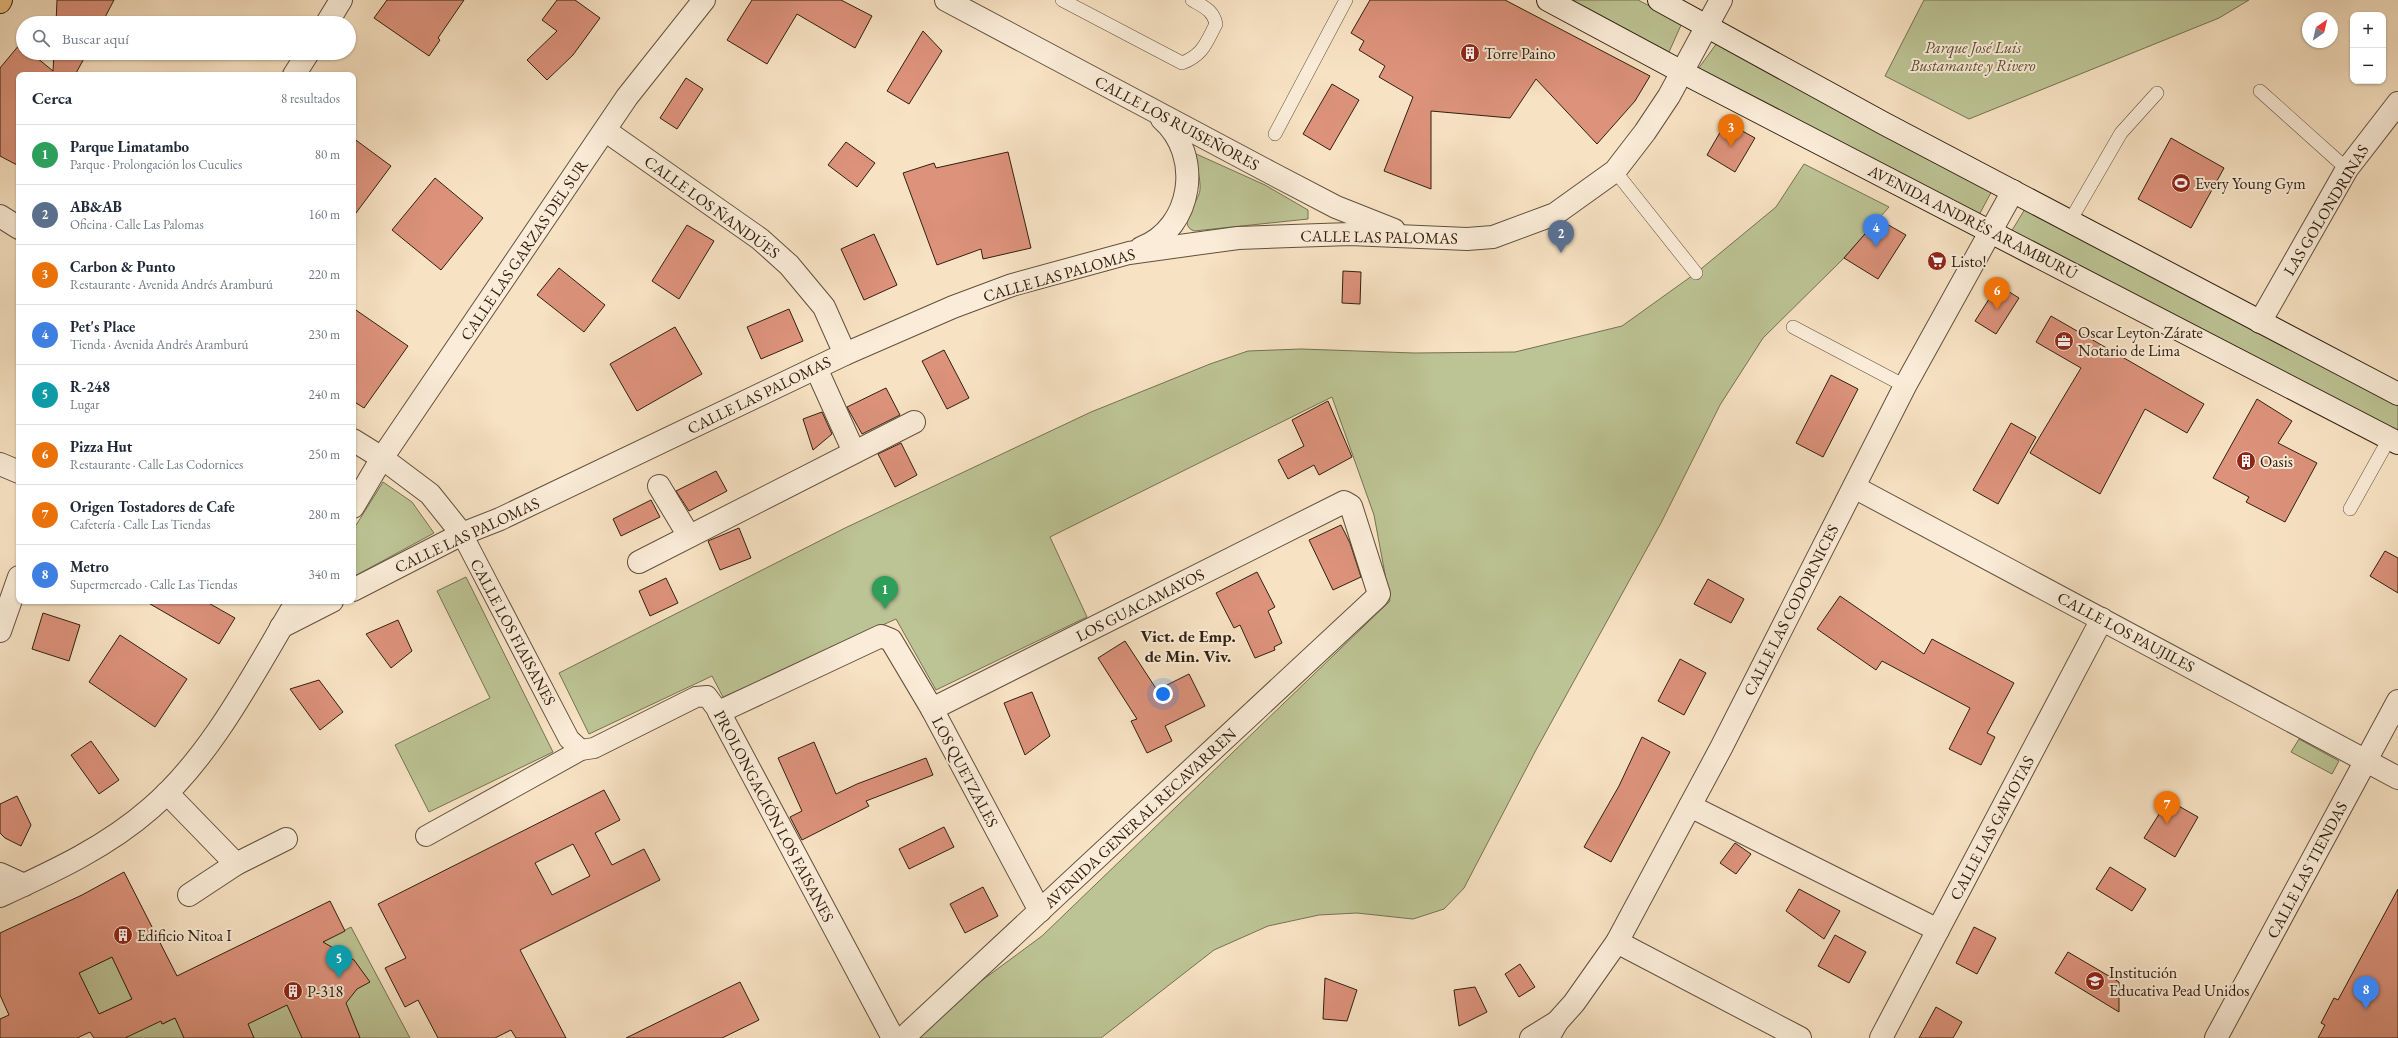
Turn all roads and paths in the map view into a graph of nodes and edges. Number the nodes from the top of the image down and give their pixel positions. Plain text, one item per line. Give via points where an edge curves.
1 (341, 0) edge
2 (704, 0) edge
3 (946, 0) edge
4 (1062, 0) edge
5 (1192, 0) edge
6 (1346, 0) edge
7 (1548, 0) edge
8 (1659, 0) edge
9 (1721, 0) edge
10 (331, 16) edge
11 (1707, 26) junction
12 (304, 60) edge
13 (296, 72) edge
14 (1682, 72) junction
15 (2260, 91) dead end
16 (2157, 93) dead end
17 (2398, 103) edge
18 (1147, 108) junction
19 (606, 131) junction
20 (1276, 134) dead end
21 (2347, 169) junction
22 (1615, 171) junction
23 (2013, 191) junction
24 (0, 216) edge
25 (2070, 221) junction
26 (16, 226) edge
27 (1990, 232) junction
28 (1412, 237) junction
29 (1129, 253) junction
30 (1696, 273) dead end
31 (2260, 322) junction
32 (1793, 327) dead end
33 (845, 354) junction
34 (816, 368) junction
35 (1905, 386) junction
36 (2398, 394) edge
37 (914, 422) dead end
38 (2394, 441) edge
39 (356, 442) edge
40 (854, 452) junction
41 (382, 458) junction
42 (0, 464) edge
43 (16, 471) edge
44 (659, 486) dead end
45 (1854, 487) junction
46 (356, 502) edge
47 (2350, 509) dead end
48 (462, 534) junction
49 (689, 536) junction
50 (639, 562) dead end
51 (16, 586) edge
52 (356, 588) edge
53 (1377, 597) joint
54 (295, 604) edge
55 (326, 604) edge
56 (2102, 619) junction
57 (281, 627) junction
58 (0, 631) edge
59 (2398, 701) edge
60 (932, 709) junction
61 (719, 712) junction
62 (581, 750) junction
63 (2366, 761) junction
64 (2398, 778) edge
65 (167, 793) junction
66 (1690, 806) junction
67 (426, 836) dead end
68 (286, 839) dead end
69 (236, 864) junction
70 (0, 874) edge
71 (24, 885) junction
72 (189, 895) dead end
73 (0, 896) edge
74 (1040, 911) junction
75 (1938, 930) junction
76 (1617, 942) junction
77 (1552, 1030) edge
78 (893, 1038) edge
79 (902, 1038) edge
80 (1531, 1038) edge
81 (1800, 1038) edge
82 (1881, 1038) edge
83 (2216, 1038) edge

1 - 10 street
2 - 19 street, CALLE LAS GARZAS DEL SUR via 627,97
3 - 18 street, CALLE LOS RUISEÑORES
4 - 5 lane via 1182,63 1201,52 1216,24 1214,15
6 - 20 lane
7 - 14 street, AVENIDA ANDRÉS ARAMBURÚ
8 - 11 street
9 - 11 street, CALLE LAS PALOMAS
11 - 14 street, CALLE LAS PALOMAS
11 - 23 street
12 - 13 street
14 - 22 street, CALLE LAS PALOMAS via 1645,132
14 - 27 street, AVENIDA ANDRÉS ARAMBURÚ
15 - 21 lane
16 - 25 lane via 2121,133
17 - 21 street, LAS GOLONDRINAS
18 - 28 street, CALLE LOS RUISEÑORES via 1336,207
18 - 29 street via 1164,121 1177,137 1186,156 1186,198 1178,217 1165,233 1148,246
19 - 33 street, CALLE LOS ÑANDÚES via 760,238 789,265 824,307
19 - 41 street, CALLE LAS GARZAS DEL SUR
21 - 31 street, LAS GOLONDRINAS
22 - 28 street, CALLE LAS PALOMAS via 1555,214 1514,231 1493,237 1467,239
22 - 30 lane
23 - 25 street
23 - 27 street, CALLE LAS CODORNICES
24 - 26 street
25 - 31 street
27 - 35 street, CALLE LAS CODORNICES
27 - 38 street, AVENIDA ANDRÉS ARAMBURÚ
28 - 29 street, CALLE LAS PALOMAS via 1350,234 1252,237
29 - 33 street, CALLE LAS PALOMAS via 1012,285 953,307
31 - 36 street
32 - 35 lane
33 - 34 street, CALLE LAS PALOMAS
34 - 40 street
34 - 48 street, CALLE LAS PALOMAS via 500,519
35 - 45 street, CALLE LAS CODORNICES
37 - 40 street
38 - 47 lane
39 - 41 street, CALLE LOS FIAISANES
40 - 49 street
41 - 46 street, CALLE LAS GARZAS DEL SUR
41 - 48 street, CALLE LOS FIAISANES via 430,494
42 - 43 street
44 - 49 street
45 - 56 street, CALLE LOS PAUJILES
45 - 66 street, CALLE LAS CODORNICES
48 - 52 street, CALLE LAS PALOMAS
48 - 62 street, CALLE LOS FIAISANES via 569,739
49 - 50 street
51 - 58 street
53 - 60 street, LOS GUACAMAYOS via 1379,594 1348,503 1344,502
53 - 74 street, AVENIDA GENERAL RECAVARREN
54 - 57 street
55 - 57 street
56 - 63 street, CALLE LOS PAUJILES
56 - 75 street, CALLE LAS GAVIOTAS
57 - 65 street via 222,724
59 - 63 street, CALLE LAS TIENDAS
60 - 61 street, LOS QUETZALES via 891,640 881,636
60 - 74 street, LOS QUETZALES
61 - 62 street, PROLONGACIÓN LOS FAISANES via 707,696 700,696 594,748
61 - 78 street, PROLONGACIÓN LOS FAISANES
62 - 67 street
63 - 64 street, CALLE LOS PAUJILES
63 - 83 street, CALLE LAS TIENDAS
65 - 69 street
65 - 71 street via 108,839 76,859
66 - 75 street
66 - 76 street, CALLE LAS CODORNICES
68 - 69 street
69 - 72 street
70 - 71 street
71 - 73 street
74 - 79 street, AVENIDA GENERAL RECAVARREN
75 - 82 street, CALLE LAS GAVIOTAS
76 - 77 street, CALLE LAS CODORNICES
76 - 81 street
77 - 80 street, CALLE LAS CODORNICES

